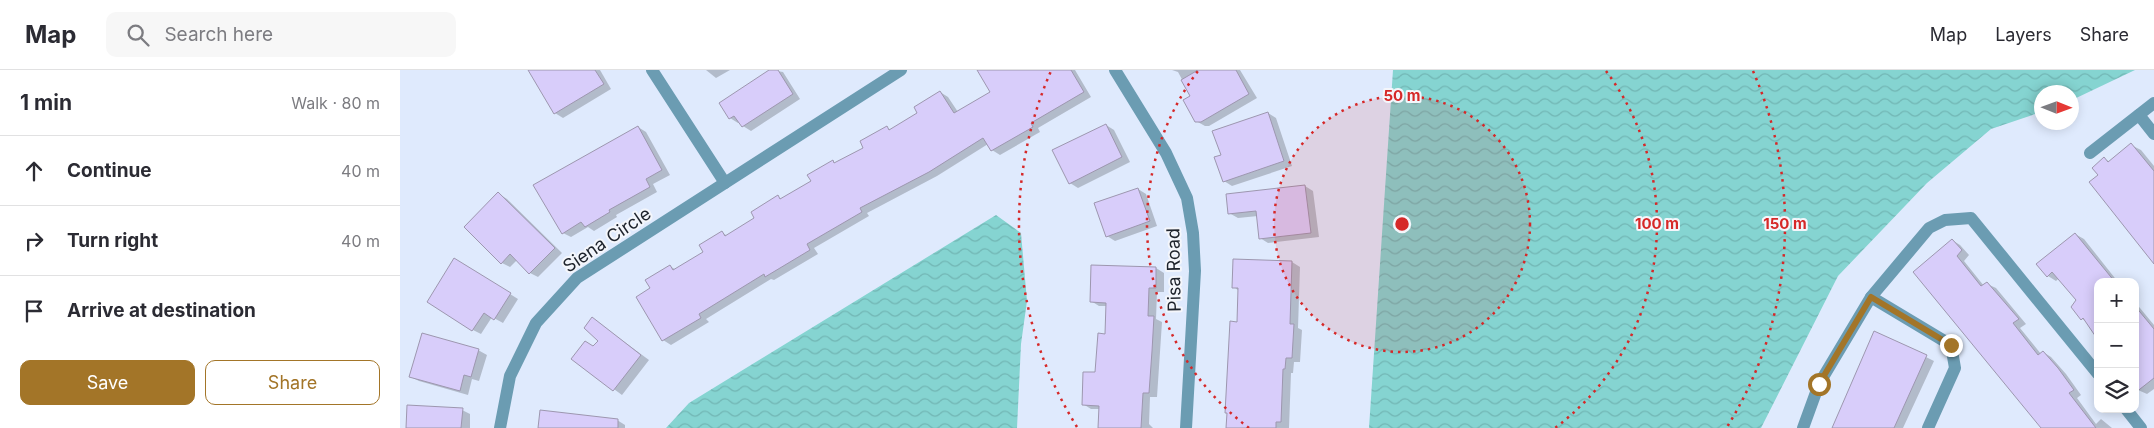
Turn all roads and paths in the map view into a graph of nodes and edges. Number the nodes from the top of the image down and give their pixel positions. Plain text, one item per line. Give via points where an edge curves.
1 (652, 70) edge
2 (901, 70) edge
3 (1115, 70) edge
4 (2154, 103) edge
5 (2139, 115) junction
6 (2154, 134) edge
7 (2090, 153) dead end
8 (724, 183) junction
9 (1871, 297) junction
10 (2094, 369) edge
11 (2129, 413) edge
12 (500, 428) edge
13 (1186, 428) edge
14 (1804, 428) edge
15 (1928, 428) edge
16 (2141, 428) edge

1 - 8 street
2 - 8 street, Siena Circle
3 - 13 street, Pisa Road via 1166,153 1187,198 1195,271
4 - 5 street
5 - 6 street
5 - 7 street
8 - 12 street, Siena Circle via 577,278 565,290 536,323 510,376
9 - 10 street via 1929,228 1945,220 1971,218
9 - 14 street via 1819,384
9 - 15 street via 1951,345 1955,368
11 - 16 street

